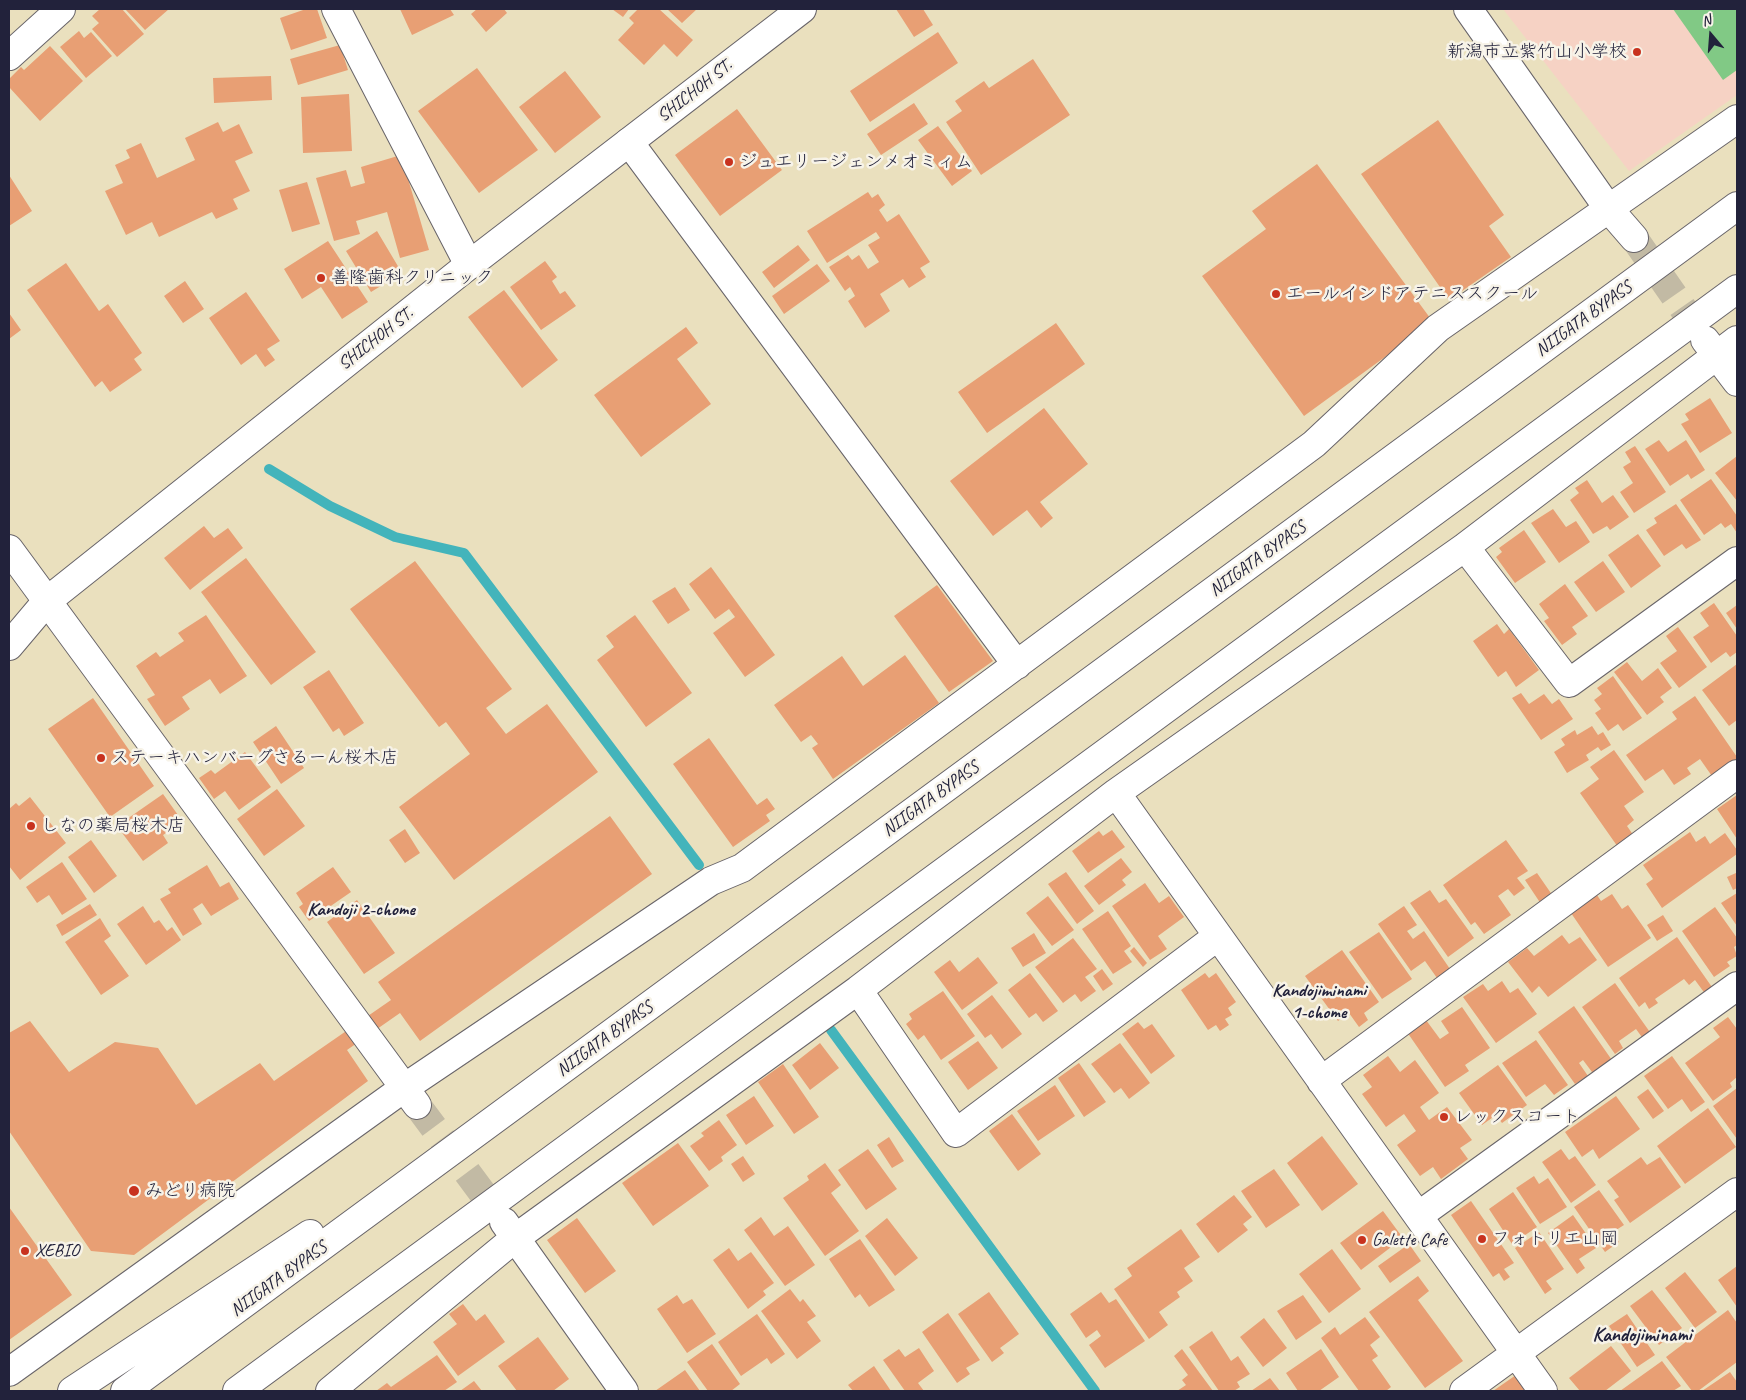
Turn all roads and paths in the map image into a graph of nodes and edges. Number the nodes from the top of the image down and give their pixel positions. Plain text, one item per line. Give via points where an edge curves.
1 (61, 9) edge
2 (336, 9) edge
3 (802, 9) edge
4 (1468, 9) edge
5 (9, 56) edge
6 (1737, 119) edge
7 (629, 142) junction
8 (1737, 206) edge
9 (1608, 208) junction
10 (1634, 238) tunnel mouth
11 (469, 265) junction
12 (1737, 288) edge
13 (1720, 345) edge
14 (1737, 382) edge
15 (1465, 547) junction
16 (9, 549) edge
17 (1737, 561) edge
18 (47, 601) junction
19 (9, 646) edge
20 (1017, 664) junction
21 (1737, 774) edge
22 (1116, 793) junction
23 (1218, 936) junction
24 (1737, 986) edge
25 (858, 990) junction
26 (604, 1040) junction
27 (1321, 1081) junction
28 (411, 1096) junction
29 (1737, 1192) edge
30 (1418, 1216) junction
31 (509, 1230) junction
32 (387, 1281) junction
33 (1516, 1355) junction
34 (9, 1372) edge
35 (72, 1391) edge
36 (125, 1391) edge
37 (237, 1391) edge
38 (268, 1391) edge
39 (330, 1391) edge
40 (624, 1391) edge
41 (1464, 1391) edge
42 (1543, 1391) edge

1 - 5 main road
2 - 11 main road
3 - 7 main road, SHICHOH ST.
4 - 9 main road
6 - 9 main road
7 - 11 main road, SHICHOH ST.
7 - 20 main road
8 - 26 main road, NIIGATA BYPASS
9 - 10 main road
9 - 20 main road via 1438,328 1314,444
11 - 18 main road, SHICHOH ST.
12 - 32 main road
13 - 14 main road
13 - 15 main road
15 - 17 main road via 1569,684
15 - 22 main road
16 - 18 main road
18 - 19 main road, SHICHOH ST.
18 - 28 main road
20 - 28 main road via 742,868 711,881
21 - 27 main road
22 - 23 main road
22 - 25 main road
23 - 25 main road via 956,1133
23 - 27 main road
24 - 30 main road
25 - 31 main road
26 - 35 main road
26 - 36 main road, NIIGATA BYPASS
27 - 30 main road
28 - 34 main road
29 - 33 main road
30 - 33 main road
31 - 39 main road
31 - 40 main road
32 - 37 main road
32 - 38 main road
33 - 41 main road
33 - 42 main road

